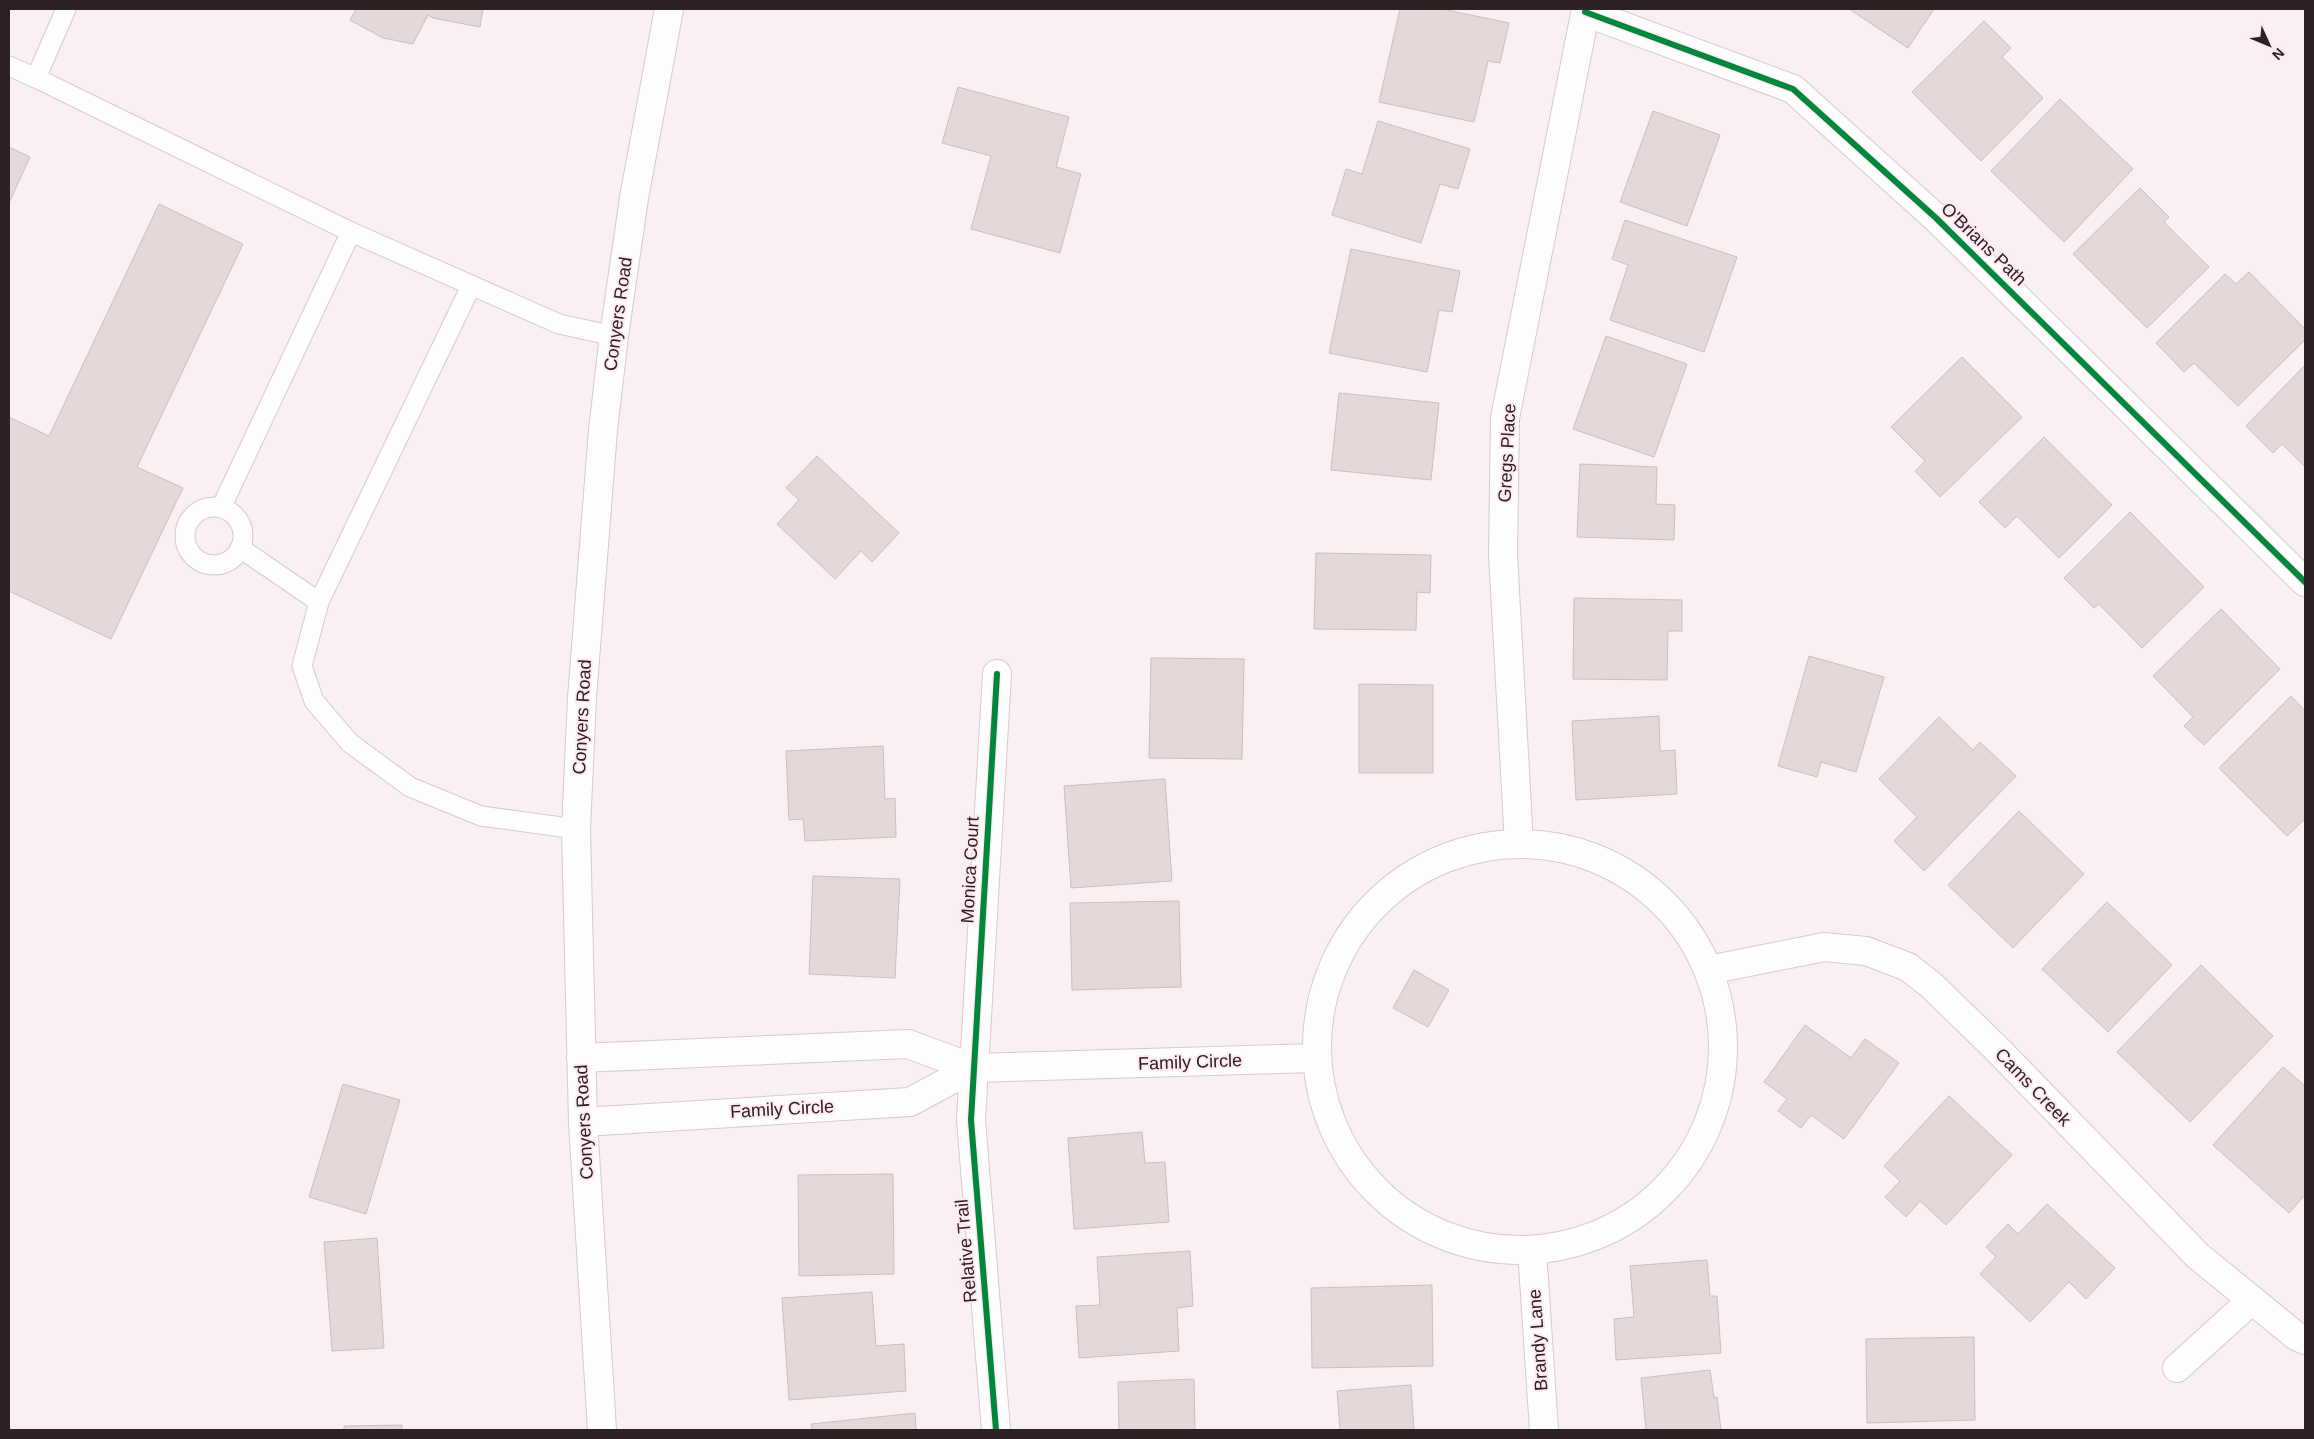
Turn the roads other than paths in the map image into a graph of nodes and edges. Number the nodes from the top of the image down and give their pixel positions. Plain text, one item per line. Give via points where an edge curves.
1 (66, 9) edge
2 (669, 9) edge
3 (1586, 11) edge
4 (9, 66) edge
5 (36, 78) junction
6 (351, 232) junction
7 (471, 286) junction
8 (614, 336) junction
9 (221, 508) junction
10 (240, 548) junction
11 (2305, 582) edge
12 (320, 602) junction
13 (997, 674) dead end
14 (576, 829) junction
15 (1519, 844) junction
16 (1714, 969) junction
17 (581, 1058) junction
18 (1317, 1058) junction
19 (973, 1068) junction
20 (583, 1122) junction
21 (1532, 1250) junction
22 (2252, 1300) junction
23 (2305, 1340) edge
24 (2177, 1368) dead end
25 (602, 1430) edge
26 (996, 1430) edge
27 (1544, 1430) edge

1 - 5 lane
2 - 8 street, Conyers Road via 634,198
3 - 11 street, O'Brians Path via 1793,89 1936,218
3 - 15 street, Gregs Place via 1505,418 1503,555
4 - 5 lane
5 - 6 lane
6 - 7 lane
6 - 9 lane
7 - 8 lane via 560,324
7 - 12 lane
8 - 14 street, Conyers Road via 603,430 583,688
9 - 10 lane via 230,512 242,528
9 - 10 lane via 211,507 194,515 185,531 188,549 200,562 218,565 234,556
10 - 12 lane
12 - 14 lane via 302,666 314,701 350,743 410,787 481,816
13 - 19 street, Monica Court
14 - 17 street, Conyers Road
15 - 16 street via 1573,846 1664,897
15 - 18 street via 1491,842 1424,865 1355,925 1328,976 1316,1027
16 - 21 street via 1726,1044 1693,1157 1675,1181 1643,1211 1593,1238
16 - 22 street, Cams Creek via 1824,947 1866,951 1908,967 1998,1050 2198,1256
17 - 19 street, Family Circle via 908,1044
17 - 20 street, Conyers Road
18 - 19 street, Family Circle
18 - 21 street via 1318,1077 1330,1124 1358,1172 1388,1203 1420,1226 1462,1243 1511,1251
19 - 20 street, Family Circle via 910,1102
19 - 26 street, Relative Trail via 971,1120
20 - 25 street, Conyers Road
21 - 27 street, Brandy Lane
22 - 23 street, Cams Creek
22 - 24 street

